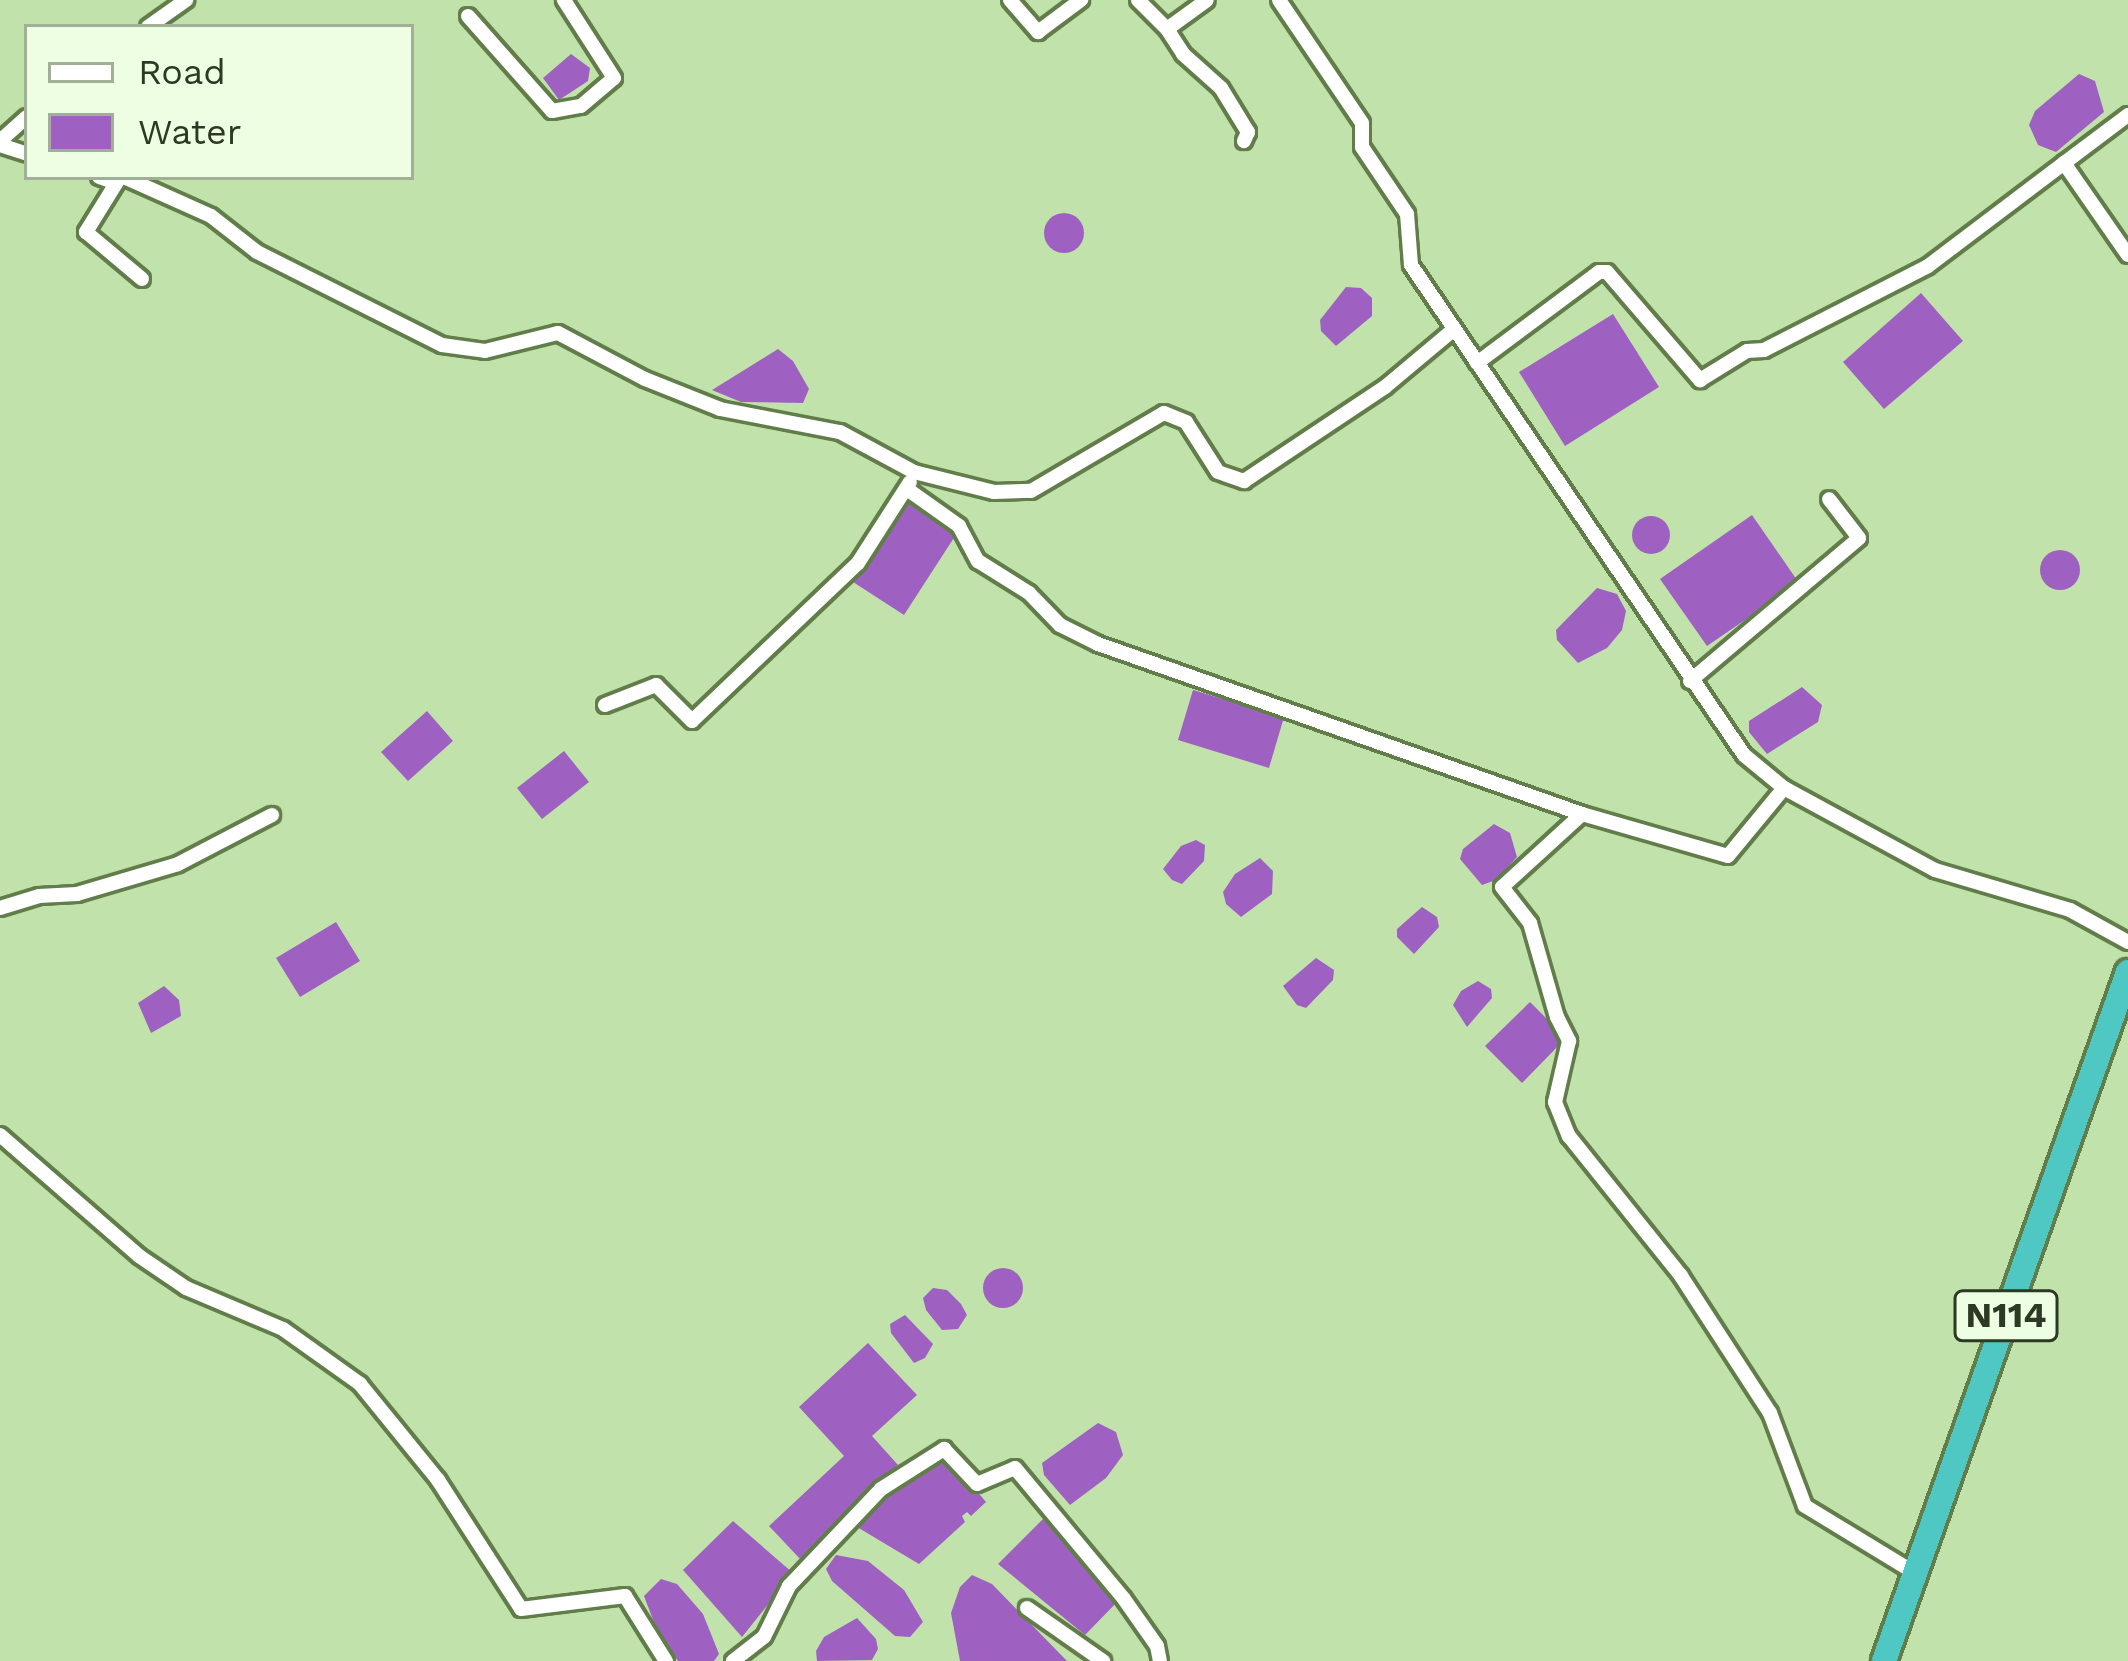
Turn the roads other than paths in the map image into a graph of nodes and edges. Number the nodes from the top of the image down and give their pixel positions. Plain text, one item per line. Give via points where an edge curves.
1 (186, 0) edge
2 (563, 0) edge
3 (1010, 0) edge
4 (1081, 0) edge
5 (1138, 0) edge
6 (1207, 0) edge
7 (1279, 0) edge
8 (467, 16) dead end
9 (152, 24) edge
10 (1167, 29) junction
11 (2128, 115) edge
12 (24, 120) edge
13 (1244, 141) dead end
14 (0, 143) edge
15 (2064, 164) junction
16 (119, 180) edge
17 (122, 180) edge
18 (2128, 255) edge
19 (142, 279) dead end
20 (1454, 330) junction
21 (1477, 363) junction
22 (914, 472) junction
23 (907, 488) junction
24 (1829, 500) dead end
25 (1690, 682) junction
26 (605, 705) dead end
27 (1784, 788) junction
28 (1582, 814) junction
29 (272, 815) dead end
30 (0, 908) edge
31 (2128, 942) edge
32 (2126, 983) edge
33 (0, 1136) edge
34 (1915, 1573) junction
35 (1027, 1608) dead end
36 (666, 1661) edge
37 (733, 1661) edge
38 (1103, 1661) edge
39 (1160, 1661) edge
40 (1885, 1661) edge

1 - 9 street
2 - 8 street via 614,78 567,109 552,111
3 - 4 street via 1038,32
5 - 10 street
6 - 10 street
7 - 20 street via 1362,123 1362,147 1410,222 1411,265
10 - 13 street via 1221,88 1248,132
11 - 15 street
12 - 14 street
15 - 18 street
15 - 21 street via 1928,266 1700,380 1607,272
16 - 19 street via 86,232
17 - 22 street via 212,216 257,252 442,345 485,351 557,333 720,409 840,432
20 - 21 street
20 - 22 street via 1244,481 1218,472 1186,422 1164,413 1031,490 994,492
21 - 25 street
22 - 23 street
23 - 26 street via 858,562 692,722 656,685
23 - 28 street via 959,526 978,561 1098,644
24 - 25 street via 1859,538
25 - 27 street via 1744,755
27 - 28 street via 1728,856
27 - 31 street via 1936,870 2070,910
28 - 34 street via 1502,887 1530,923 1569,1041 1557,1116 1681,1276 1770,1413 1805,1505
29 - 30 street via 178,864
32 - 34 highway, N114
33 - 36 street via 139,1256 186,1288 284,1330 360,1384 438,1480 521,1609 625,1596
34 - 40 highway, N114
35 - 38 street
37 - 39 street via 764,1636 789,1586 881,1489 944,1449 977,1484 1012,1466 1046,1498 1157,1646

